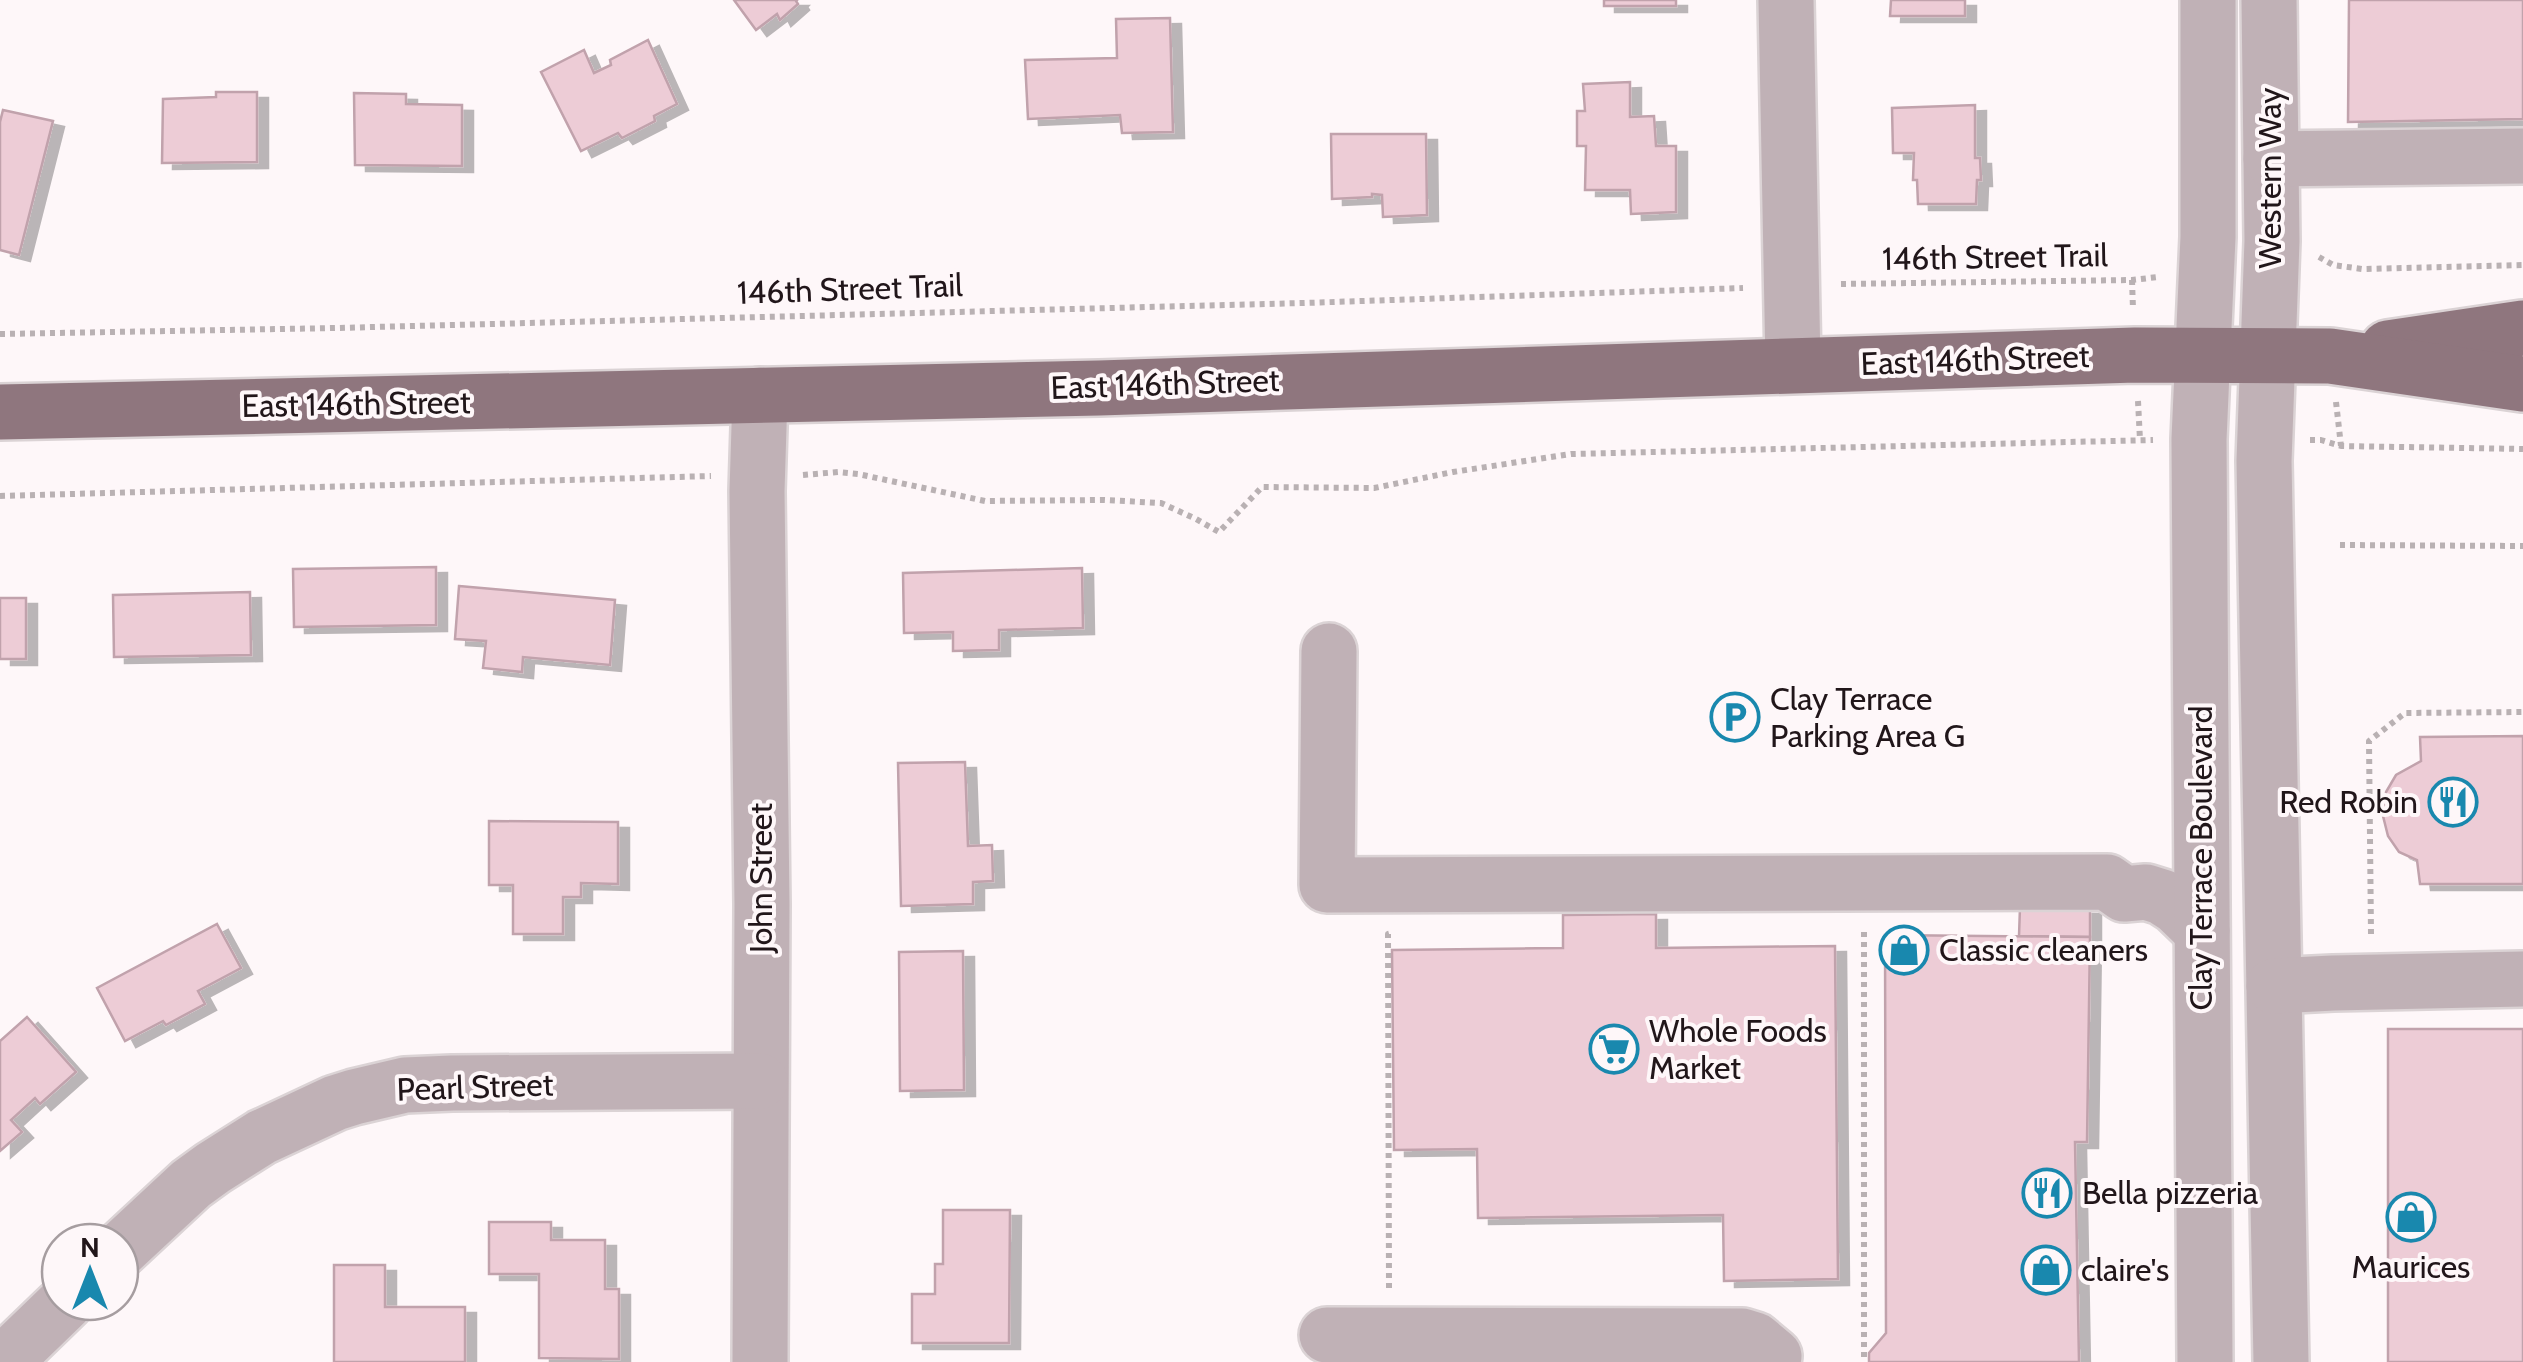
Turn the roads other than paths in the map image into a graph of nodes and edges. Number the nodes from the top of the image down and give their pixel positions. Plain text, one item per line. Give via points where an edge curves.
1 (1786, 0) edge
2 (2208, 0) edge
3 (2270, 0) edge
4 (2523, 156) edge
5 (2271, 159) junction
6 (2523, 328) edge
7 (2202, 354) junction
8 (2268, 356) junction
9 (2330, 356) junction
10 (1793, 365) junction
11 (2523, 384) edge
12 (760, 395) junction
13 (0, 412) edge
14 (1329, 651) dead end
15 (2201, 868) junction
16 (2106, 882) junction
17 (2202, 932) junction
18 (2523, 979) edge
19 (2274, 986) junction
20 (760, 1081) junction
21 (140, 1231) edge
22 (2282, 1289) junction
23 (45, 1322) edge
24 (1328, 1335) dead end
25 (1774, 1356) dead end
26 (4, 1362) edge
27 (760, 1362) edge
28 (2205, 1362) edge
29 (2282, 1362) edge

1 - 10 street
2 - 7 street, Western Way
3 - 5 street, Western Way
4 - 5 street
5 - 8 street, Western Way
6 - 9 main road, East 146th Street
7 - 8 main road, East 146th Street
7 - 10 main road, East 146th Street
7 - 15 street, Clay Terrace Boulevard
8 - 9 main road, East 146th Street
8 - 19 street via 2264,462
9 - 11 main road, East 146th Street
10 - 12 main road, East 146th Street
12 - 13 main road, East 146th Street
12 - 20 street, John Street
14 - 16 street via 1327,885
15 - 16 street via 2121,865
15 - 17 street, Clay Terrace Boulevard
15 - 22 street via 2227,882 2240,904 2244,1104
16 - 17 street via 2124,894 2162,897
17 - 28 street, Clay Terrace Boulevard
18 - 19 street
19 - 22 street
20 - 21 street, Pearl Street via 452,1083 354,1097 262,1137 212,1168
20 - 27 street, John Street
22 - 29 street
23 - 26 street
24 - 25 street via 1742,1336

